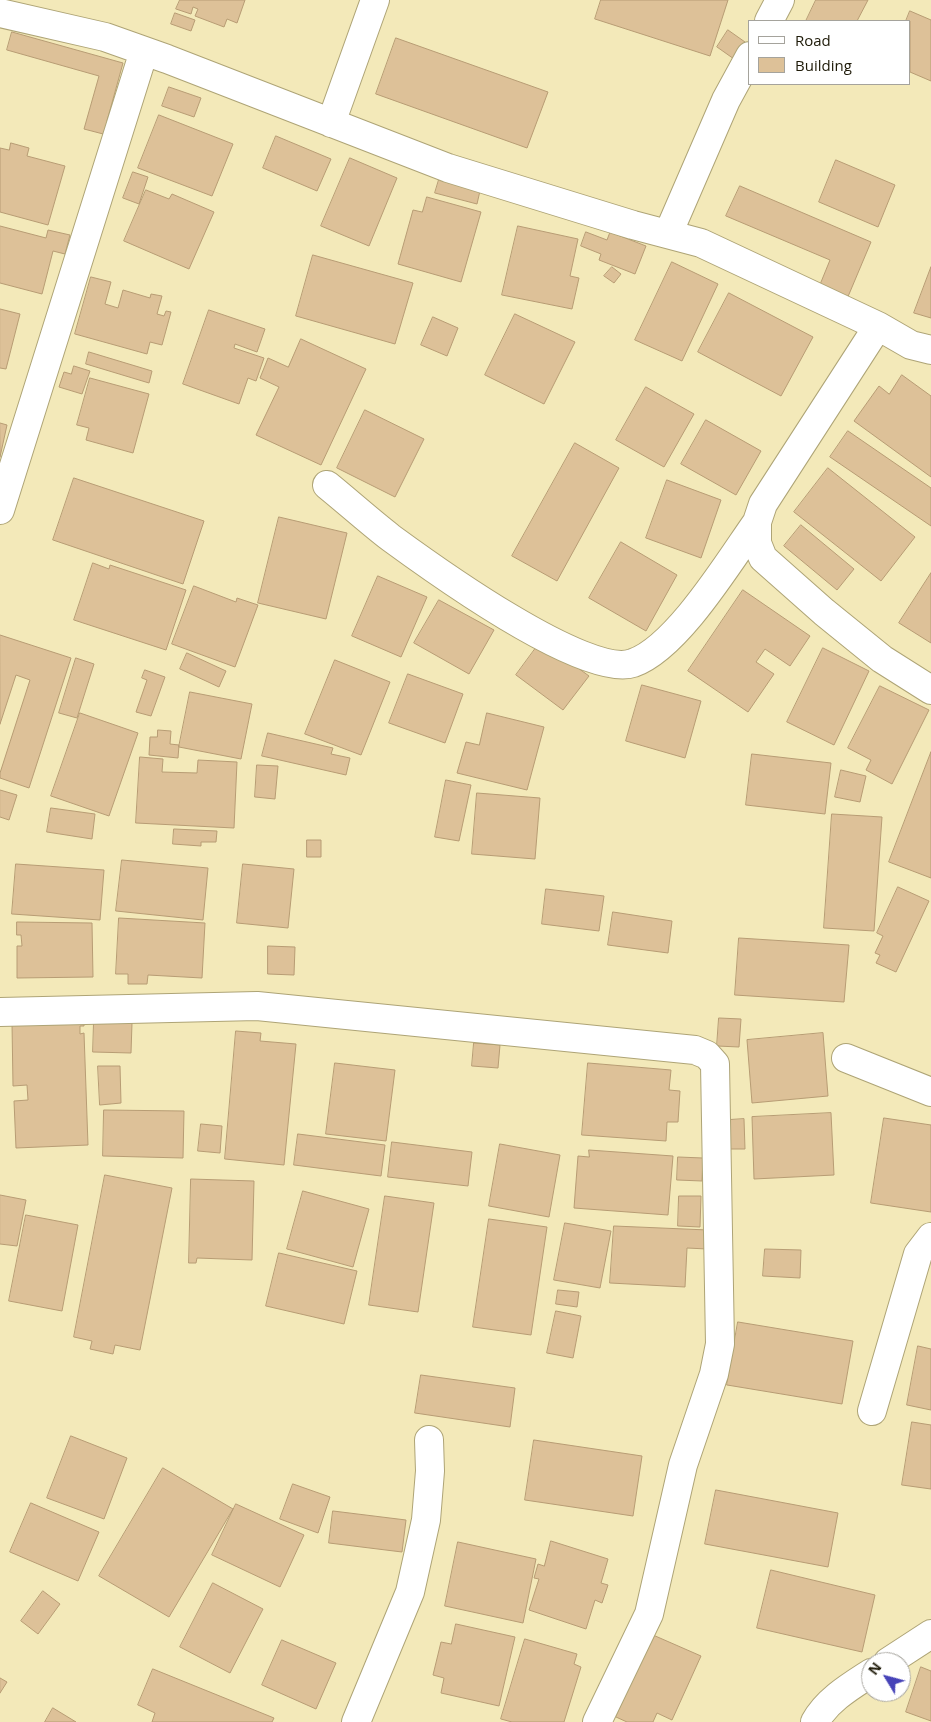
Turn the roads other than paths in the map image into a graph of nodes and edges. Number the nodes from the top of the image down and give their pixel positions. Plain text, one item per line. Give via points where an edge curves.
1 (375, 0) edge
2 (780, 0) edge
3 (0, 13) edge
4 (769, 20) edge
5 (144, 51) junction
6 (748, 60) edge
7 (331, 123) junction
8 (668, 234) junction
9 (878, 326) junction
10 (931, 350) edge
11 (327, 484) dead end
12 (0, 510) edge
13 (757, 522) junction
14 (931, 690) edge
15 (0, 1012) edge
16 (846, 1058) dead end
17 (931, 1092) edge
18 (931, 1237) edge
19 (872, 1411) dead end
20 (429, 1440) dead end
21 (931, 1634) edge
22 (903, 1652) edge
23 (861, 1679) edge
24 (356, 1722) edge
25 (597, 1722) edge
26 (816, 1722) edge

1 - 7 street
2 - 4 street
3 - 5 street via 105,37
5 - 7 street
5 - 12 street
6 - 8 street via 726,100
7 - 8 street via 448,168
8 - 9 street via 701,243
9 - 10 street via 911,345
9 - 13 street via 763,504
11 - 13 street via 391,538 492,607 547,639 588,658 618,666 634,663 660,647 695,609
13 - 14 street via 757,543 770,565 882,659
15 - 25 street via 256,1006 695,1050 707,1055 715,1064 720,1344 714,1374 683,1465 650,1614
16 - 17 street
18 - 19 street via 918,1254
20 - 24 street via 426,1520 410,1592
21 - 22 street
23 - 26 street via 843,1691 820,1713

